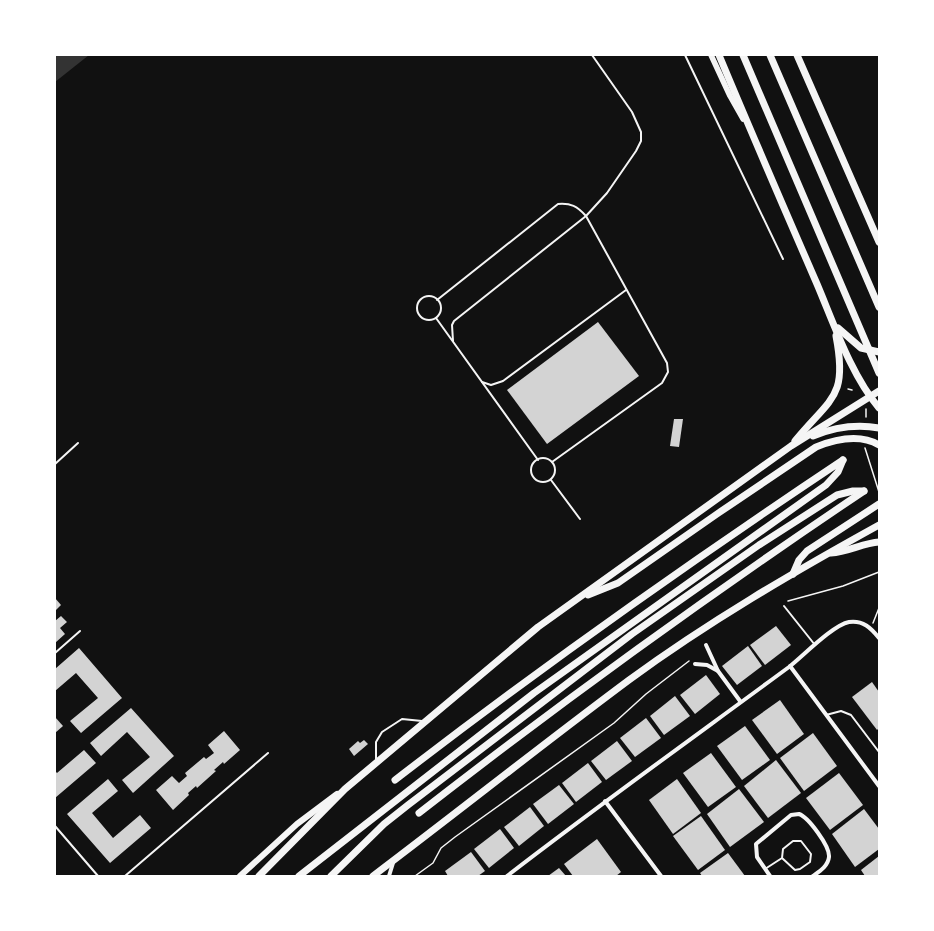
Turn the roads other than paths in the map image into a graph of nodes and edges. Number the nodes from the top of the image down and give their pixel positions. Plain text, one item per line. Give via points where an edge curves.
1 (592, 55) edge
2 (684, 55) edge
3 (711, 55) edge
4 (719, 55) edge
5 (743, 55) edge
6 (770, 55) edge
7 (797, 55) edge
8 (750, 129) junction
9 (586, 216) junction
10 (873, 226) junction
11 (879, 236) edge
12 (879, 242) edge
13 (783, 260) dead end
14 (626, 290) junction
15 (437, 300) junction
16 (879, 307) edge
17 (436, 318) junction
18 (834, 324) junction
19 (453, 341) junction
20 (879, 352) edge
21 (879, 373) edge
22 (482, 382) junction
23 (879, 392) edge
24 (869, 397) junction
25 (879, 408) edge
26 (879, 428) edge
27 (78, 443) dead end
28 (879, 445) edge
29 (791, 446) junction
30 (538, 460) junction
31 (552, 462) junction
32 (55, 464) edge
33 (550, 480) junction
34 (879, 504) edge
35 (580, 519) dead end
36 (879, 525) edge
37 (879, 542) edge
38 (827, 554) junction
39 (793, 574) junction
40 (578, 599) junction
41 (784, 606) road end
42 (80, 631) dead end
43 (879, 638) edge
44 (706, 645) dead end
45 (815, 646) junction
46 (55, 653) edge
47 (694, 665) road end
48 (790, 666) junction
49 (718, 671) junction
50 (740, 701) junction
51 (824, 714) junction
52 (425, 722) junction
53 (879, 752) edge
54 (268, 754) dead end
55 (376, 762) junction
56 (395, 780) dead end
57 (879, 786) edge
58 (345, 789) junction
59 (605, 801) junction
60 (420, 813) dead end
61 (55, 826) edge
62 (782, 858) junction
63 (394, 860) junction
64 (765, 869) junction
65 (98, 876) edge
66 (125, 876) edge
67 (240, 876) edge
68 (259, 876) edge
69 (299, 876) edge
70 (331, 876) edge
71 (373, 876) edge
72 (389, 876) edge
73 (507, 876) edge
74 (660, 876) edge
75 (770, 876) edge
76 (813, 876) edge

1 - 9 lane via 632,112 641,137 636,151
2 - 13 lane
3 - 8 street via 730,96
4 - 8 main road
5 - 21 main road
6 - 16 main road
7 - 10 main road
8 - 18 main road
9 - 14 lane
9 - 15 lane via 569,203 558,204
9 - 19 lane via 454,321
10 - 11 main road
10 - 12 main road
14 - 22 lane via 503,381 491,384
14 - 31 lane via 667,363 666,378
15 - 17 lane via 441,307
15 - 17 lane via 427,296 420,300 417,307 424,319
17 - 19 lane
18 - 20 main road via 861,348
18 - 24 main road
18 - 29 main road via 841,360 838,388 824,409
19 - 22 lane
22 - 30 lane
23 - 24 main road
24 - 25 main road
24 - 29 main road
26 - 29 main road via 836,428
27 - 32 lane
28 - 40 main road via 872,441 853,438 828,442 816,447 618,583
29 - 40 main road
30 - 31 lane
30 - 33 lane via 533,465 533,476 543,482
31 - 33 lane via 555,469
33 - 35 lane
34 - 39 main road via 807,551 799,560
36 - 38 main road
37 - 38 main road
38 - 39 main road
39 - 63 main road via 630,680
40 - 52 main road via 538,627
41 - 45 lane
42 - 46 lane
43 - 45 street via 864,624 849,622
44 - 49 street
45 - 48 street
47 - 49 street via 707,665
48 - 50 street
48 - 51 street
49 - 50 street
50 - 59 street
51 - 53 lane via 841,711 848,713
51 - 57 street
52 - 55 main road
52 - 55 lane via 402,719 382,732 376,742
54 - 66 lane
55 - 58 main road
56 - 69 main road via 634,603 843,460 838,472 826,485 534,693
58 - 67 main road via 297,824
58 - 68 main road
59 - 73 street
59 - 74 street
60 - 70 main road via 600,674 760,561 864,492 848,491 832,497 632,634 384,824
61 - 65 lane
62 - 62 lane via 795,870 810,862 811,854 801,841 797,840 783,849
62 - 64 lane
63 - 71 main road
63 - 72 street
64 - 75 street
64 - 76 street via 756,857 756,844 791,815 799,814 808,820 829,853 825,867

